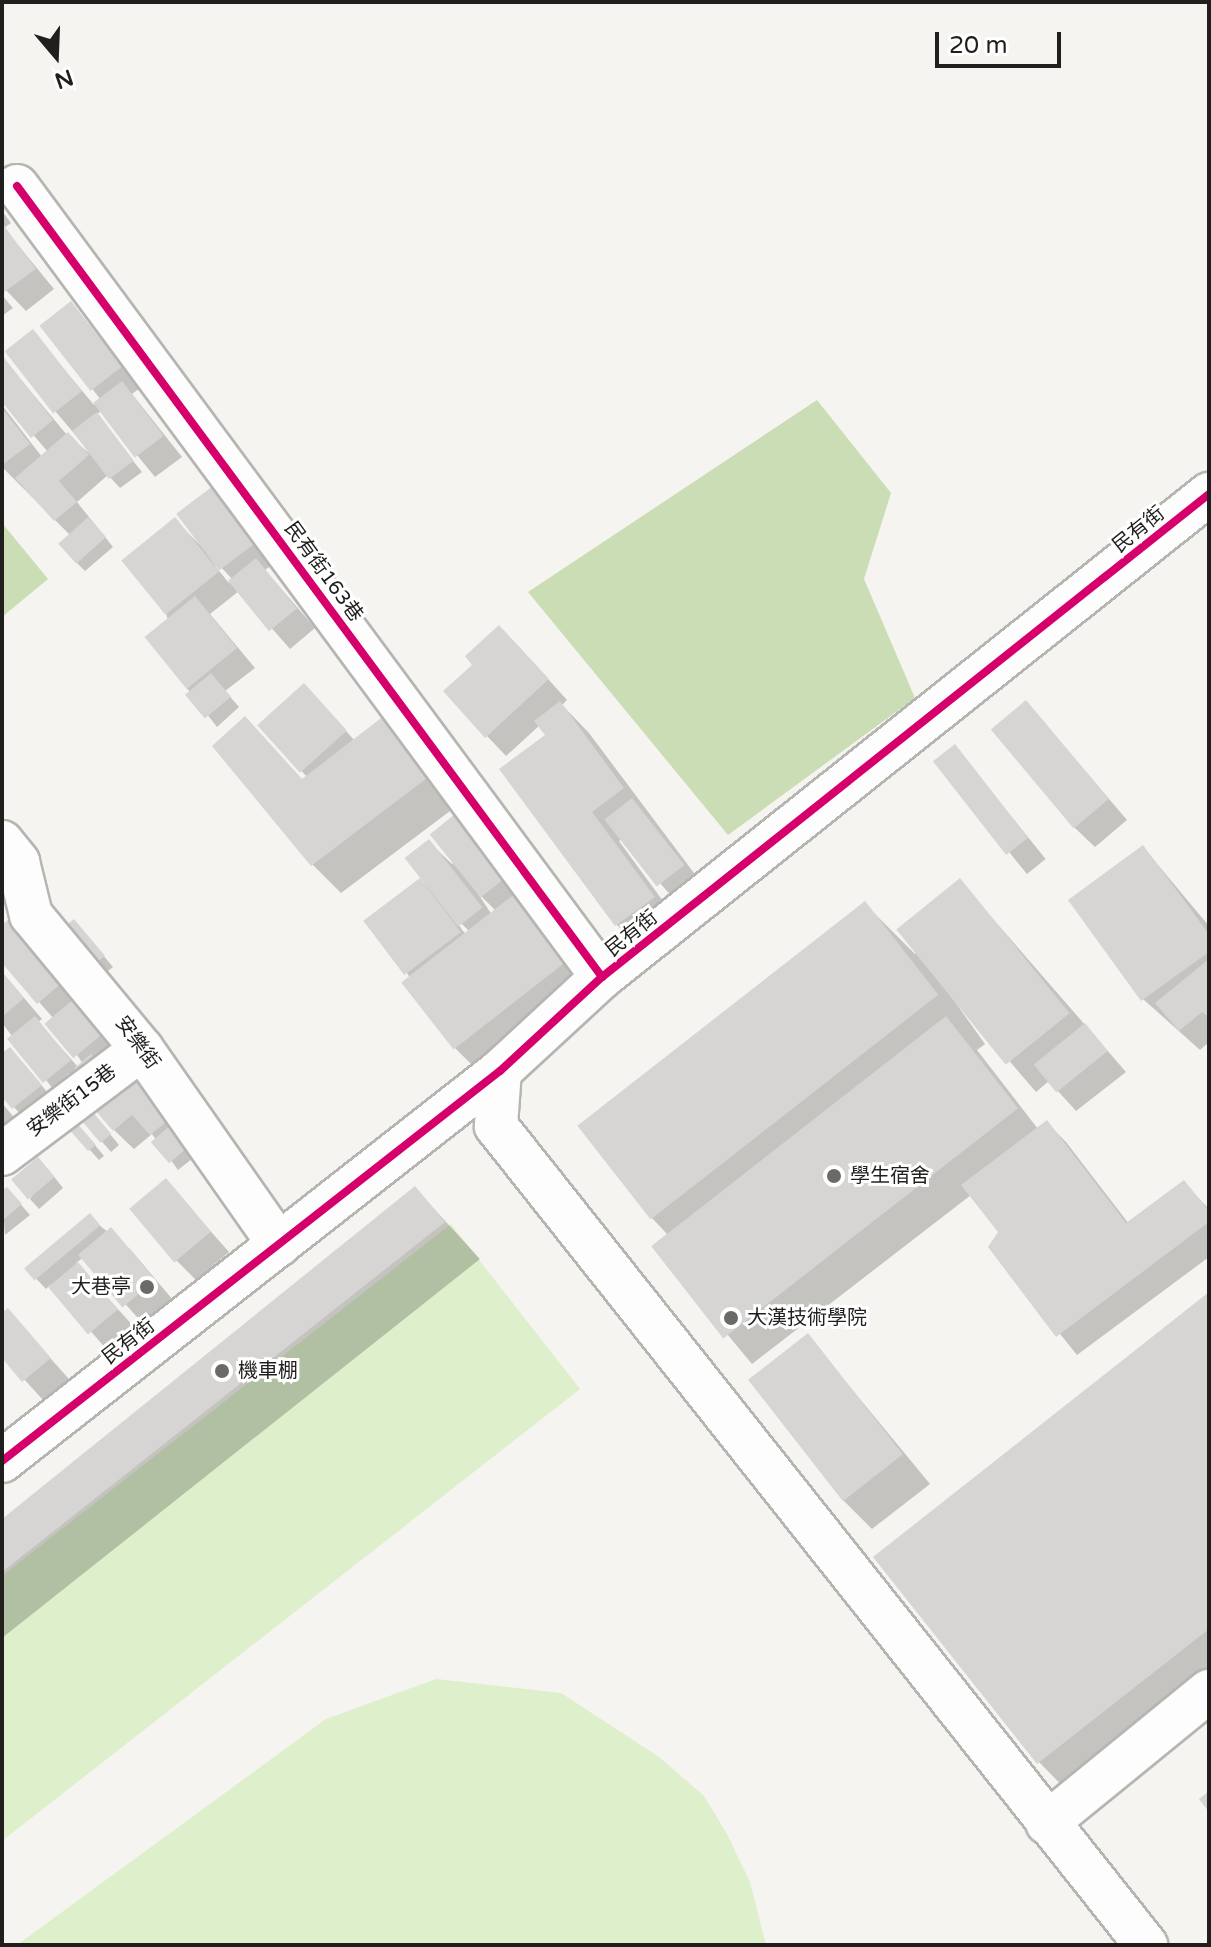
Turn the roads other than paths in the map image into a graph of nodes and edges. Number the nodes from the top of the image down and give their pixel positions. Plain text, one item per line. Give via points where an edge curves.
1 (17, 186) dead end
2 (1209, 494) edge
3 (7, 859) edge
4 (602, 977) junction
5 (142, 1049) junction
6 (500, 1071) junction
7 (2, 1154) edge
8 (279, 1245) junction
9 (2, 1461) edge
10 (1209, 1691) edge
11 (1047, 1823) junction
12 (1146, 1945) edge

1 - 4 street, 民有街163巷
2 - 4 street, 民有街
3 - 5 street, 安樂街 via 31,915
4 - 6 street, 民有街
5 - 7 street, 安樂街15巷
5 - 8 street, 安樂街
6 - 8 street, 民有街
6 - 11 street via 496,1126
8 - 9 street, 民有街
10 - 11 street
11 - 12 street

